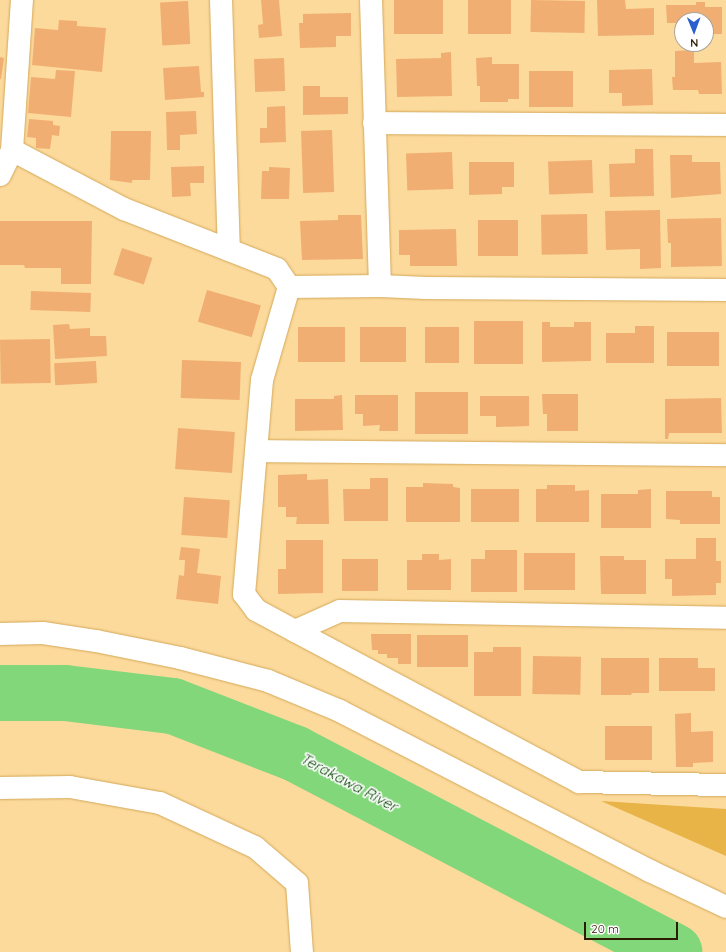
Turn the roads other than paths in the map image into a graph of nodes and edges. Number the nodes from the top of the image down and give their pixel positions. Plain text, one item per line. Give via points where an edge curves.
1 (22, 0) edge
2 (221, 0) edge
3 (371, 0) edge
4 (374, 123) junction
5 (726, 125) edge
6 (12, 150) junction
7 (0, 174) edge
8 (229, 250) junction
9 (380, 286) junction
10 (289, 287) junction
11 (726, 290) edge
12 (256, 450) junction
13 (726, 455) edge
14 (726, 618) edge
15 (295, 631) junction
16 (0, 634) edge
17 (726, 785) edge
18 (0, 788) edge
19 (726, 907) edge
20 (302, 952) edge

1 - 6 street
2 - 8 street
3 - 4 street
4 - 5 street
4 - 9 street
6 - 7 street
6 - 8 street via 124,210
8 - 10 street via 277,269
9 - 10 street
9 - 11 street
10 - 12 street via 262,380
12 - 13 street
12 - 15 street via 244,594 256,610
14 - 15 street via 340,611
15 - 17 street via 579,782
16 - 19 street via 43,633 96,640 268,681 340,711 643,868
18 - 20 street via 70,787 160,803 255,847 296,882

